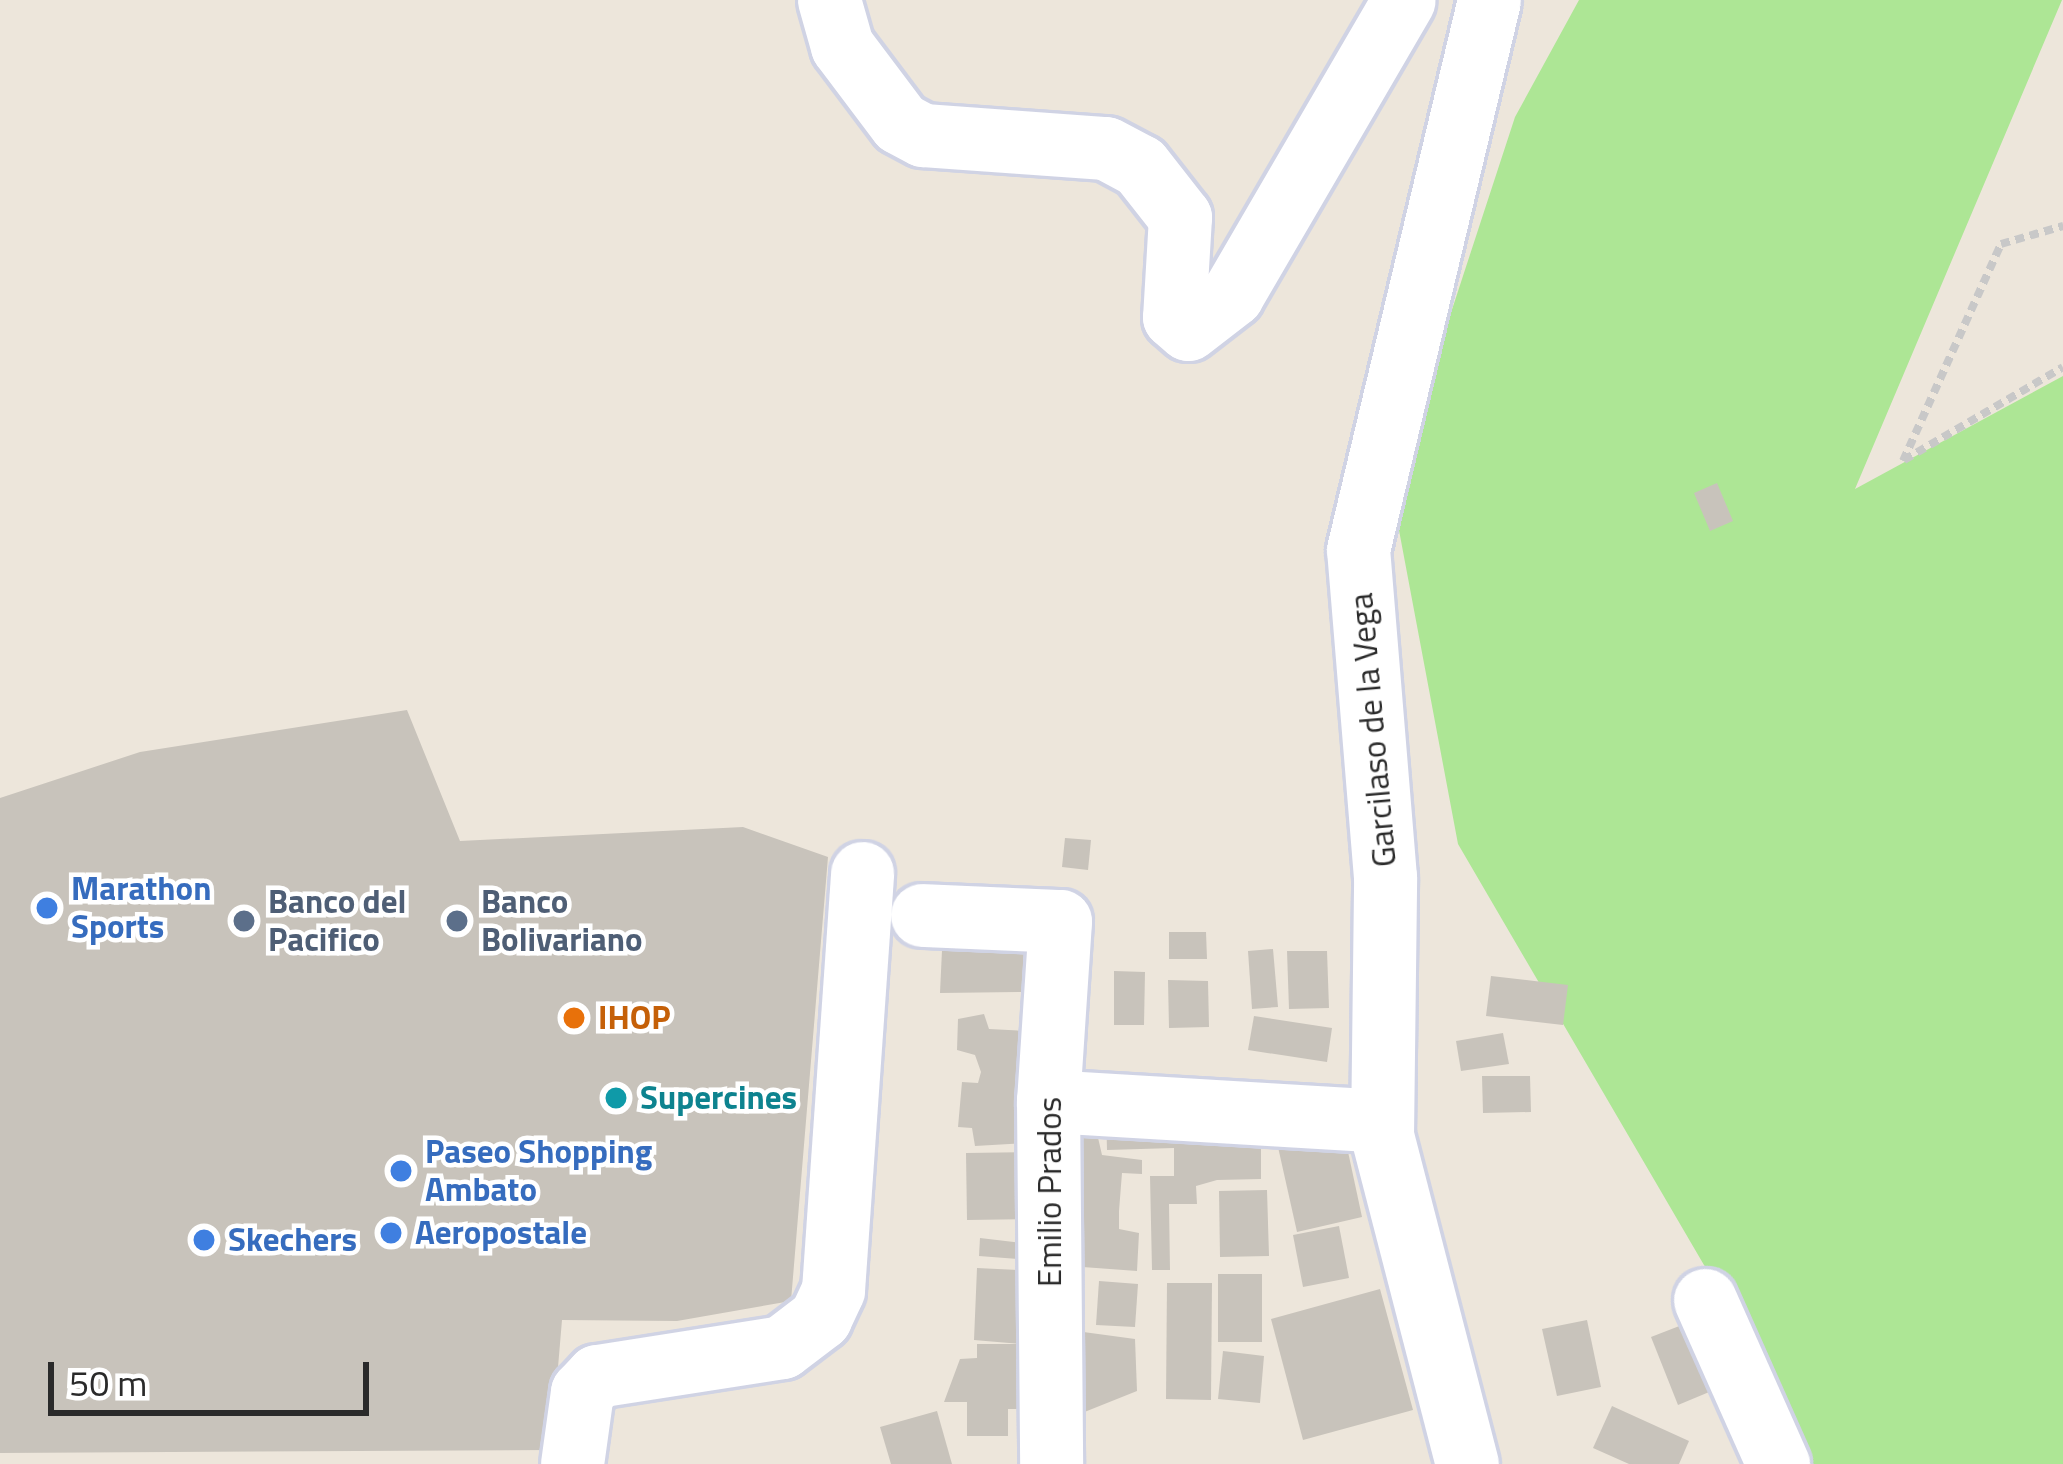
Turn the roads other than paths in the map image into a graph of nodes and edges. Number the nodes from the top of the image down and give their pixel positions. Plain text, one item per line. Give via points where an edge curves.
1 (829, 0) edge
2 (1404, 0) edge
3 (1490, 0) edge
4 (862, 873) dead end
5 (922, 914) dead end
6 (1048, 1101) junction
7 (1380, 1121) junction
8 (1705, 1300) dead end
9 (572, 1464) edge
10 (1051, 1464) edge
11 (1468, 1464) edge
12 (1778, 1464) edge

1 - 2 street via 842,46 878,103 923,135 1106,148 1140,166 1180,218 1174,316 1188,329 1232,295
3 - 7 street, Garcilaso de la Vega via 1358,550 1385,877
4 - 9 street via 833,1290 820,1318 782,1347 597,1376 582,1392
5 - 6 street, Emilio Prados via 1060,921
6 - 7 street
6 - 10 street, Emilio Prados
7 - 11 street, Garcilaso de la Vega
8 - 12 street

